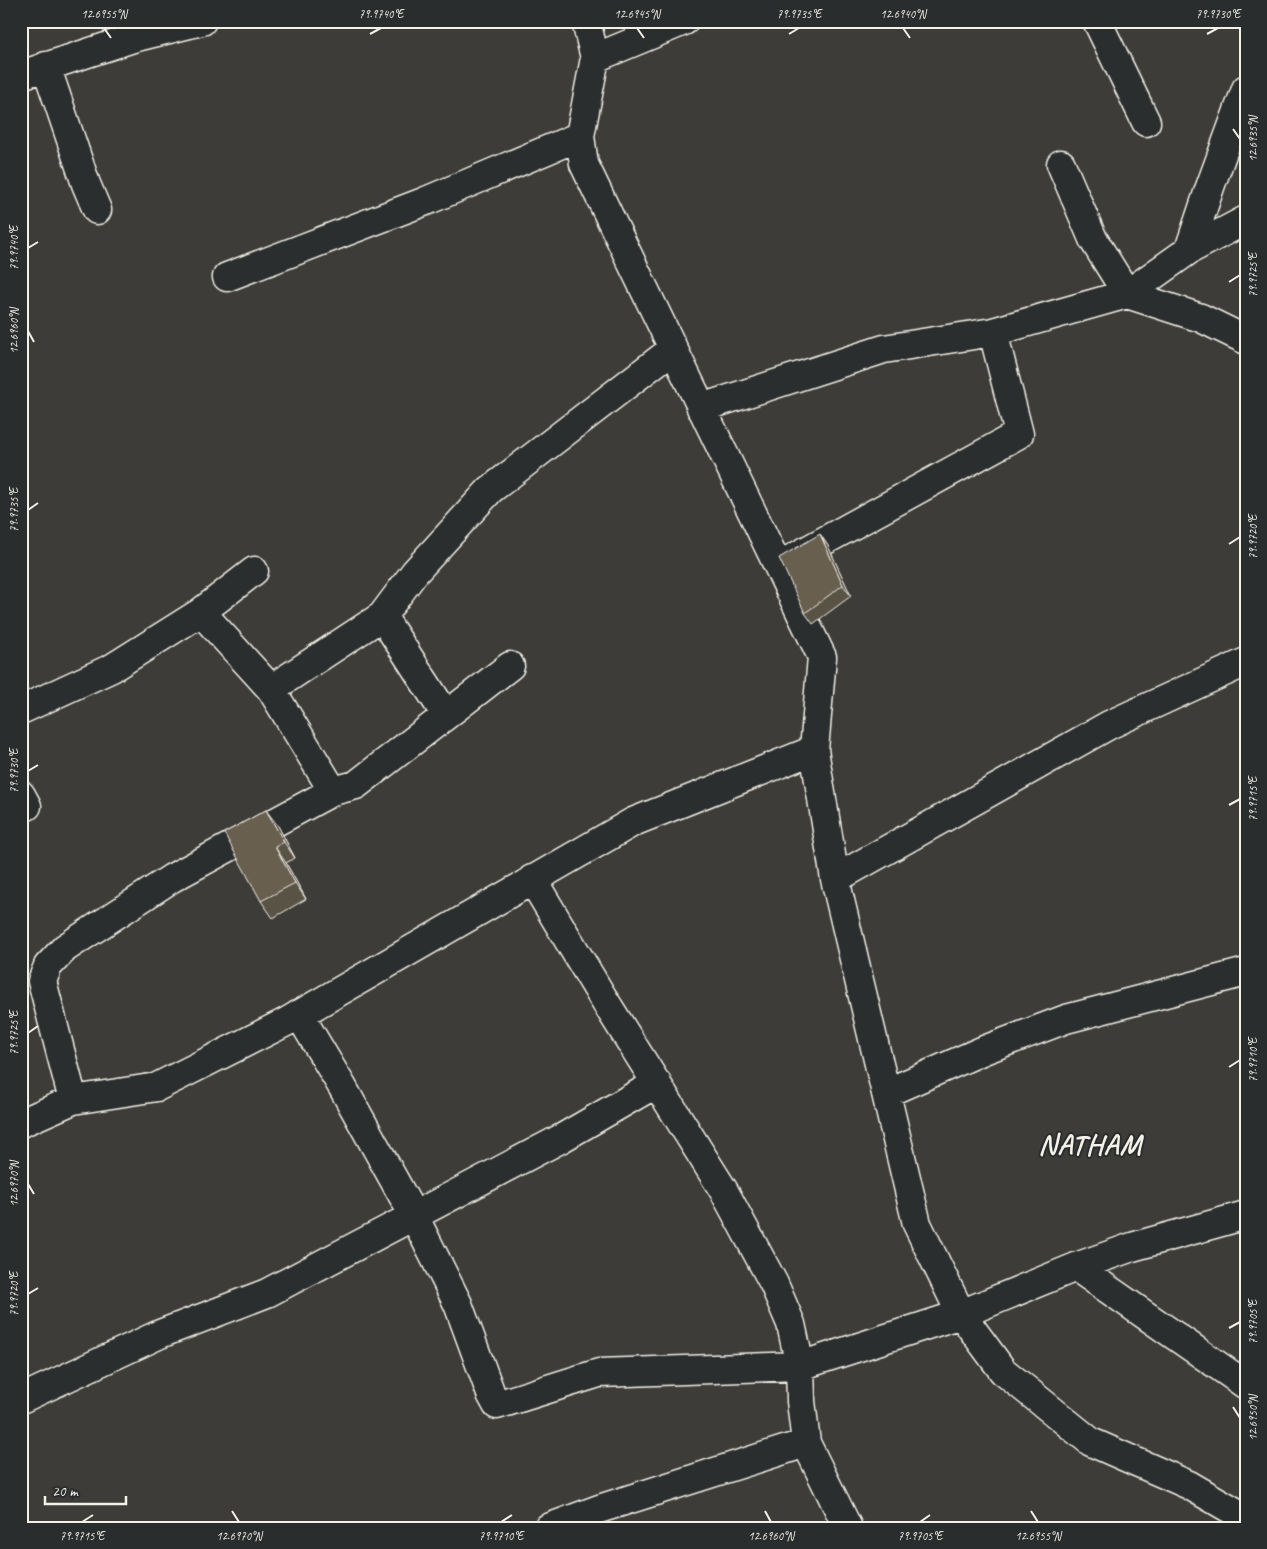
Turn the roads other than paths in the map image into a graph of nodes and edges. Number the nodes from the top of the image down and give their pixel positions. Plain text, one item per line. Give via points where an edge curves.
1 (202, 21) edge
2 (586, 21) edge
3 (684, 21) edge
4 (1097, 21) edge
5 (595, 58) junction
6 (34, 70) edge
7 (1246, 89) edge
8 (1146, 122) dead end
9 (580, 136) junction
10 (1061, 164) dead end
11 (97, 210) dead end
12 (1246, 220) edge
13 (1189, 250) junction
14 (227, 277) dead end
15 (1127, 294) junction
16 (993, 332) junction
17 (1246, 340) edge
18 (673, 348) junction
19 (701, 408) junction
20 (778, 566) junction
21 (254, 571) dead end
22 (201, 612) junction
23 (382, 616) junction
24 (1246, 662) edge
25 (510, 666) dead end
26 (271, 688) junction
27 (21, 710) edge
28 (446, 715) junction
29 (814, 750) junction
30 (334, 791) junction
31 (21, 795) edge
32 (21, 809) edge
33 (532, 879) junction
34 (835, 879) junction
35 (1246, 972) edge
36 (299, 1014) junction
37 (657, 1082) junction
38 (886, 1093) junction
39 (73, 1100) junction
40 (21, 1124) edge
41 (1246, 1215) edge
42 (414, 1216) junction
43 (1076, 1267) junction
44 (961, 1314) junction
45 (800, 1366) junction
46 (1246, 1385) edge
47 (21, 1400) edge
48 (806, 1443) junction
49 (1246, 1518) edge
50 (548, 1528) edge
51 (848, 1528) edge

1 - 6 street via 133,38
2 - 5 street
3 - 5 street
4 - 8 street
5 - 9 street
6 - 11 street via 71,142
7 - 13 street
9 - 14 street via 426,201
9 - 18 street via 584,164
10 - 15 street via 1093,239
12 - 13 street
13 - 15 street
15 - 16 street
15 - 17 street via 1201,318
16 - 19 street via 884,349
16 - 20 street via 1019,434
18 - 19 street
18 - 23 street via 490,490 415,572
19 - 20 street
20 - 29 street via 822,657
21 - 22 street
22 - 26 street
22 - 27 street via 112,668
23 - 26 street
23 - 28 street
24 - 34 street via 1109,725
25 - 28 street
26 - 30 street
28 - 30 street via 356,785
29 - 33 street via 633,822
29 - 34 street
30 - 39 street via 172,878 65,948 48,966 42,981
31 - 32 street via 27,806
33 - 36 street
33 - 37 street
34 - 38 street
35 - 38 street via 1066,1019 984,1050
36 - 39 street via 157,1087
36 - 42 street
37 - 42 street via 562,1138
37 - 45 street via 724,1192 774,1284 791,1324
38 - 44 street via 918,1224
39 - 40 street
41 - 43 street via 1132,1247
42 - 45 street via 458,1304 497,1405 599,1374
42 - 47 street via 267,1293 160,1334
43 - 44 street
43 - 46 street
44 - 45 street
44 - 49 street via 1003,1371 1091,1442 1189,1485
45 - 48 street
48 - 50 street
48 - 51 street

